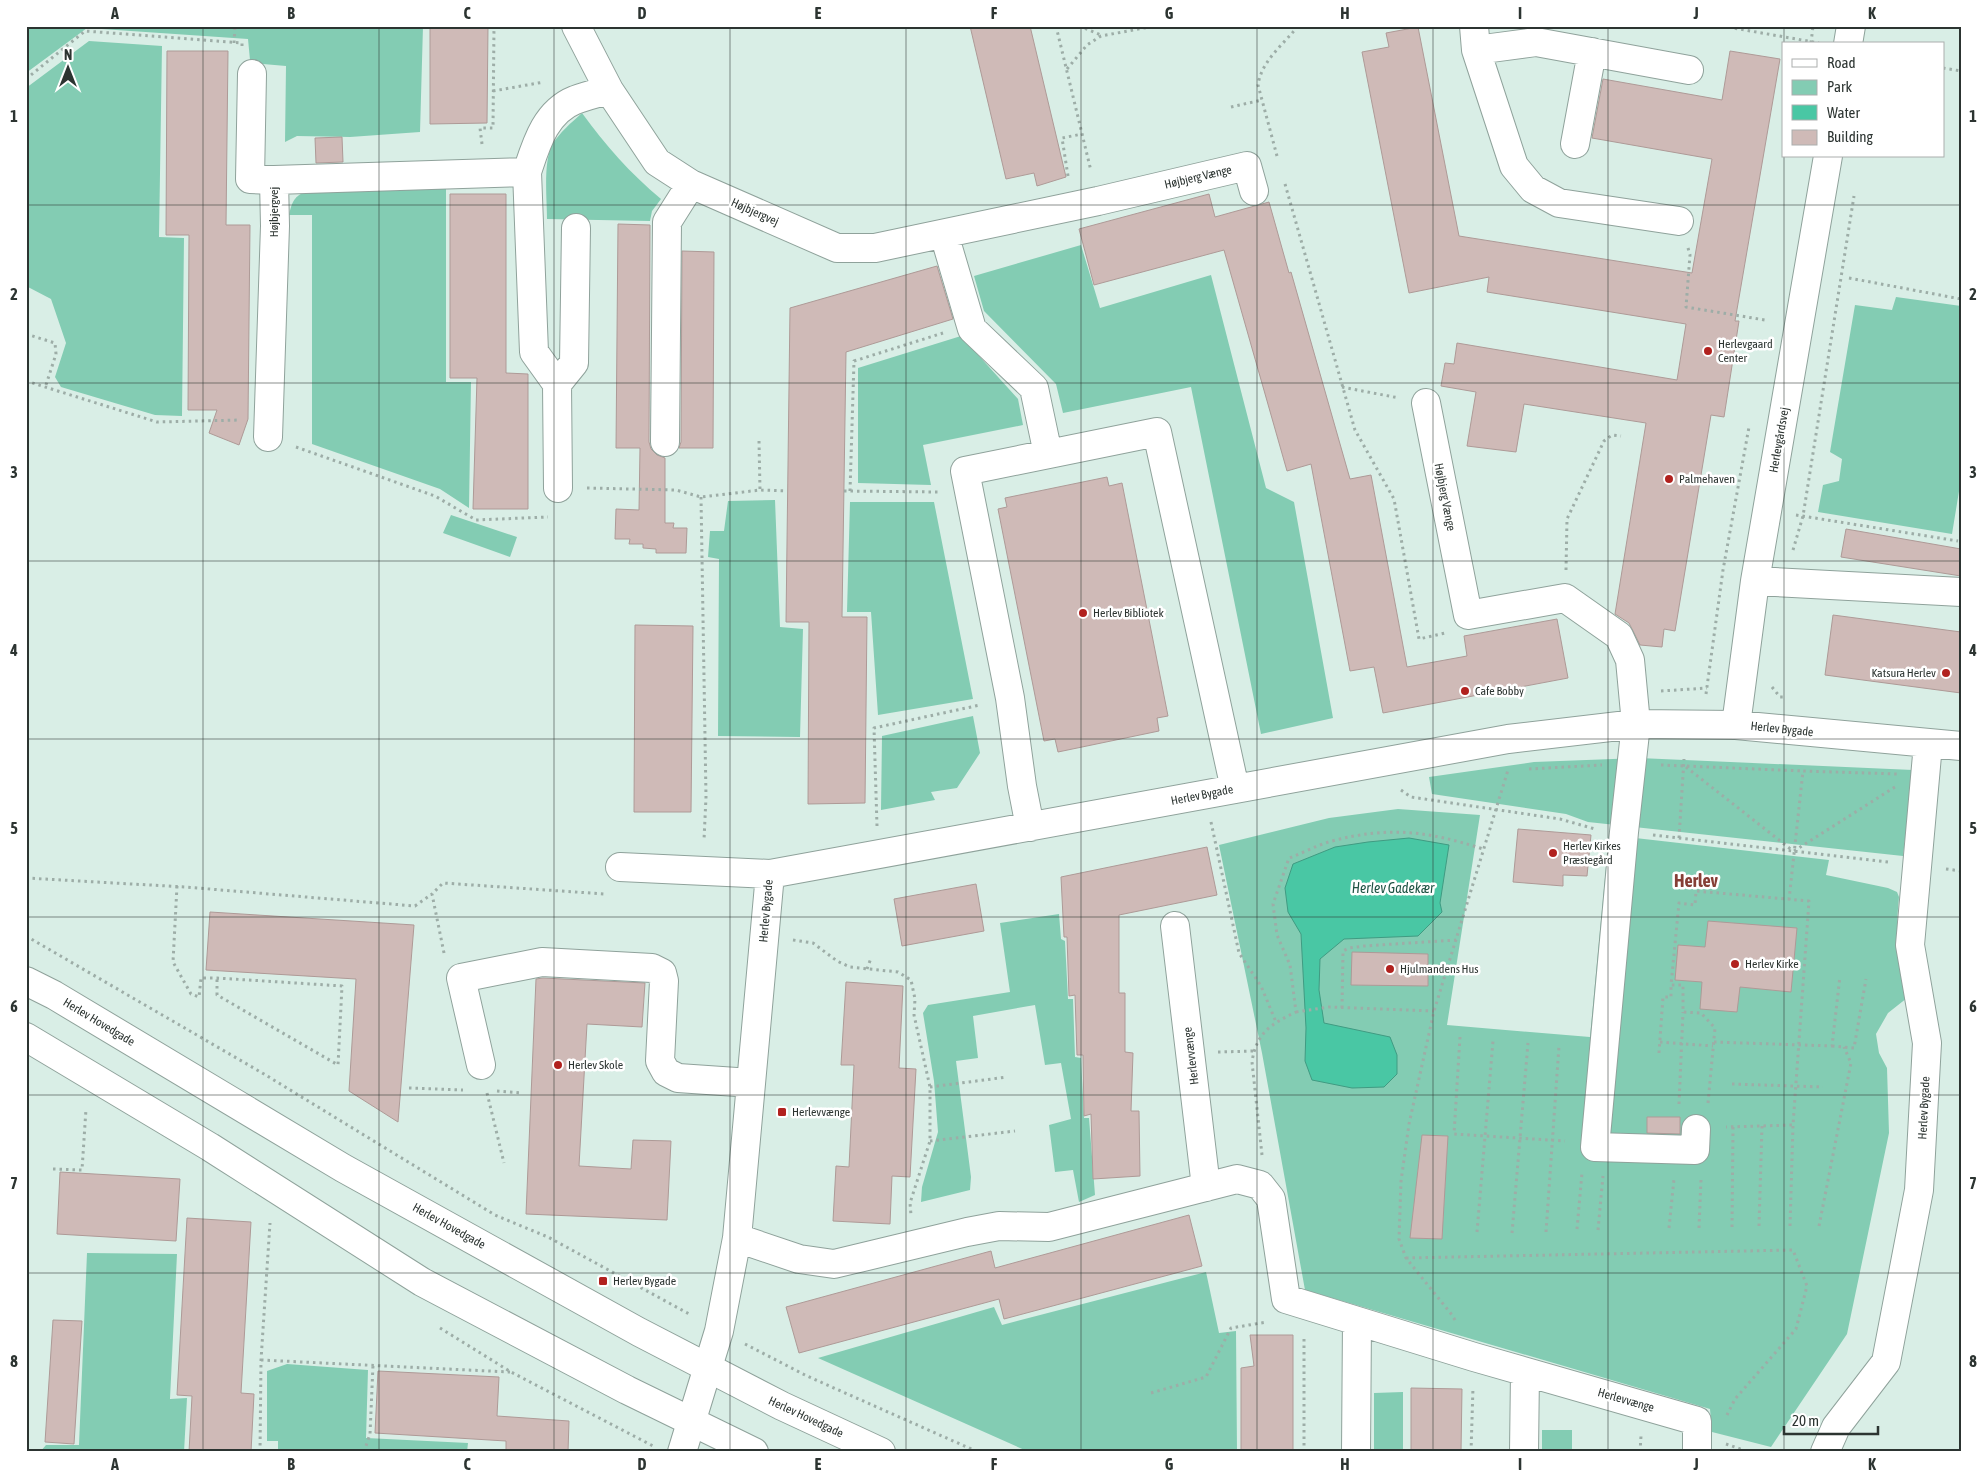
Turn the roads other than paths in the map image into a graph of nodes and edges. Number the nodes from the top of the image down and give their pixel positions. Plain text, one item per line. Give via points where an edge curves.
1 (576, 26) edge
2 (1851, 26) edge
3 (1475, 38) edge
4 (1848, 42) edge
5 (1592, 52) junction
6 (1689, 70) dead end
7 (252, 74) road end
8 (609, 90) junction
9 (1575, 144) dead end
10 (1828, 158) edge
11 (527, 172) junction
12 (274, 180) junction
13 (691, 184) junction
14 (1254, 191) road end
15 (1680, 221) road end
16 (576, 228) dead end
17 (944, 234) junction
18 (558, 384) junction
19 (1426, 403) road end
20 (268, 437) road end
21 (665, 442) dead end
22 (1048, 454) junction
23 (558, 488) road end
24 (1755, 580) junction
25 (1961, 592) edge
26 (1636, 724) junction
27 (1736, 725) junction
28 (1928, 744) junction
29 (1961, 746) edge
30 (1234, 789) junction
31 (1030, 827) junction
32 (620, 867) road end
33 (770, 874) junction
34 (1175, 926) dead end
35 (26, 981) edge
36 (26, 1038) edge
37 (481, 1065) road end
38 (751, 1083) junction
39 (1693, 1139) road end
40 (1206, 1187) junction
41 (737, 1238) junction
42 (1357, 1321) junction
43 (708, 1368) junction
44 (1525, 1372) junction
45 (691, 1422) junction
46 (682, 1452) edge
47 (754, 1452) edge
48 (882, 1452) edge
49 (1356, 1452) edge
50 (1524, 1452) edge
51 (1697, 1452) edge
52 (1825, 1452) edge

1 - 8 street, Højbjergvej
2 - 4 street
3 - 5 street via 1536,42
3 - 15 street via 1514,166 1533,189 1559,203
5 - 6 street
5 - 9 street
7 - 12 street via 250,179
8 - 11 street via 573,101 553,116 540,134
8 - 13 street, Højbjergvej via 657,162
10 - 24 street, Herlevgårdsvej
11 - 12 street, Højbjergvej
11 - 18 street via 534,352
12 - 20 street, Højbjergvej
13 - 17 street, Højbjergvej via 837,248 875,248
13 - 21 street via 667,222
14 - 17 street, Højbjerg Vænge via 1247,166
16 - 18 street via 574,363
17 - 22 street via 972,329 1034,388
18 - 23 street
19 - 26 street, Højbjerg Vænge via 1468,615 1565,598 1619,636 1630,660
22 - 30 street via 1157,432
22 - 31 street via 965,471 1010,698
24 - 25 street
24 - 27 street, Herlevgårdsvej
26 - 27 street, Herlev Bygade
26 - 30 street, Herlev Bygade via 1508,739
26 - 39 street via 1595,1144
27 - 28 street, Herlev Bygade
28 - 29 street, Herlev Bygade
28 - 52 street, Herlev Bygade via 1920,775 1910,945 1927,1043 1919,1190 1886,1362 1836,1427
30 - 31 street, Herlev Bygade
31 - 33 street, Herlev Bygade
32 - 33 street, Herlev Bygade
33 - 38 street, Herlev Bygade
34 - 40 street, Herlevvænge
35 - 43 street, Herlev Hovedgade via 343,1168
36 - 45 street via 210,1147 422,1282
37 - 38 street via 461,978 542,962 652,968 662,973 664,981 660,1061 666,1072 678,1078
38 - 41 street, Herlev Bygade
40 - 41 street via 1049,1227 999,1226 834,1264 799,1259
40 - 42 street, Herlevvænge via 1237,1179 1260,1184 1271,1199 1286,1299
41 - 43 street, Herlev Bygade via 719,1331
42 - 44 street, Herlevvænge
42 - 49 street
43 - 45 street, Herlev Bygade
43 - 48 street, Herlev Hovedgade
44 - 50 street
44 - 51 street, Herlevvænge via 1698,1421
45 - 46 street, Herlev Bygade
45 - 47 street

